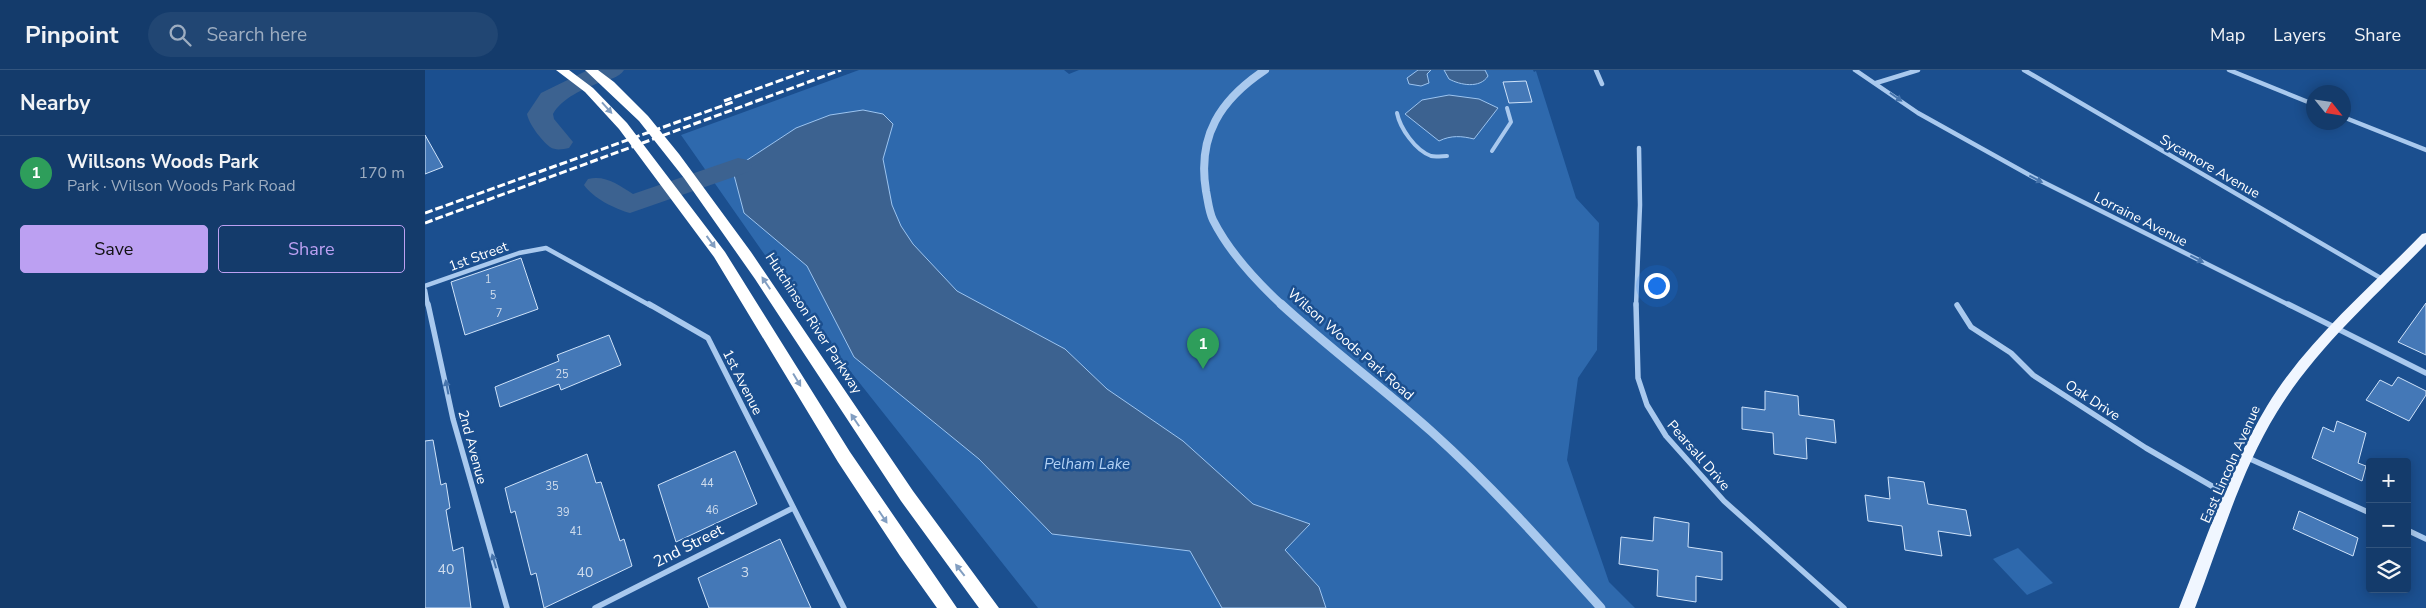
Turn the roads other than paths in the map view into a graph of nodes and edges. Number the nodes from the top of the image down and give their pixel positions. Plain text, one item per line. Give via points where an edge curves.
1 (562, 70) edge
2 (591, 70) edge
3 (1265, 70) edge
4 (1596, 70) edge
5 (1855, 70) edge
6 (1918, 70) edge
7 (2024, 70) edge
8 (2229, 70) edge
9 (1602, 84) dead end
10 (1876, 84) junction
11 (2306, 101) edge
12 (1507, 108) dead end
13 (1397, 113) dead end
14 (2351, 120) edge
15 (1639, 148) dead end
16 (2426, 150) edge
17 (1492, 151) dead end
18 (1447, 156) dead end
19 (2426, 237) edge
20 (540, 249) joint
21 (2385, 280) junction
22 (425, 288) edge
23 (1957, 305) dead end
24 (2337, 330) junction
25 (2426, 373) edge
26 (2247, 458) junction
27 (2231, 497) junction
28 (793, 508) junction
29 (2366, 511) edge
30 (2411, 532) edge
31 (2426, 539) edge
32 (507, 608) edge
33 (595, 608) edge
34 (844, 608) edge
35 (948, 608) edge
36 (990, 608) edge
37 (1601, 608) edge
38 (1844, 608) edge
39 (2187, 608) edge

1 -> 35 highway via 589,90 623,126 726,263 875,506
36 -> 2 highway, Hutchinson River Parkway via 882,460 747,254 636,112
3 - 37 street, Wilson Woods Park Road via 1231,96 1207,138 1202,163 1203,181 1213,221 1249,270 1286,308 1409,412 1469,469 1539,539
4 - 9 street
5 - 10 street, Lorraine Avenue
6 - 10 street
7 - 21 street, Sycamore Avenue
8 - 11 street
10 -> 24 street, Lorraine Avenue via 1918,112 2033,177
12 - 17 street via 1511,115 1509,127
13 - 18 street via 1404,133 1431,156
14 - 16 street
15 - 38 street, Pearsall Drive via 1641,194 1637,309 1641,394 1656,422 1695,470
19 - 21 main road, East Lincoln Avenue
20 - 22 street, 1st Street via 519,253
20 - 28 street, 1st Avenue via 553,250 708,338
21 - 24 main road, East Lincoln Avenue
32 -> 22 street, 2nd Avenue via 453,419
23 - 27 street, Oak Drive via 1971,327 2011,354 2033,375 2146,448
24 - 25 street, Lorraine Avenue
24 - 26 main road, East Lincoln Avenue via 2291,382
26 - 27 main road, East Lincoln Avenue
26 - 29 street
27 - 39 main road, East Lincoln Avenue
28 - 33 street, 2nd Street
28 - 34 street, 1st Avenue
30 - 31 street

